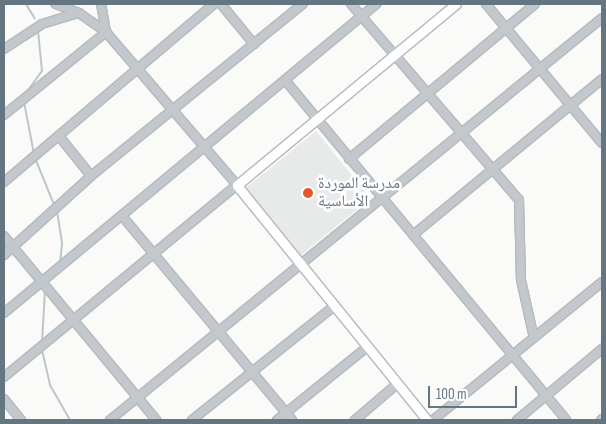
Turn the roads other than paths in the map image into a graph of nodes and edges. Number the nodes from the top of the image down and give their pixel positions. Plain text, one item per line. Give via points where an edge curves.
1 (56, 4) edge
2 (101, 4) edge
3 (214, 4) edge
4 (221, 4) edge
5 (303, 4) edge
6 (351, 4) edge
7 (376, 4) edge
8 (456, 4) edge
9 (486, 4) edge
10 (535, 4) edge
11 (79, 13) junction
12 (361, 16) junction
13 (602, 18) edge
14 (506, 28) junction
15 (106, 32) junction
16 (254, 44) junction
17 (4, 49) edge
18 (394, 54) junction
19 (541, 67) junction
20 (138, 69) junction
21 (602, 79) edge
22 (285, 80) junction
23 (429, 94) junction
24 (570, 102) junction
25 (174, 110) junction
26 (4, 115) edge
27 (317, 120) junction
28 (459, 132) junction
29 (59, 136) junction
30 (602, 143) edge
31 (206, 146) junction
32 (349, 159) junction
33 (491, 168) junction
34 (91, 176) junction
35 (4, 182) edge
36 (237, 185) junction
37 (381, 197) junction
38 (123, 217) junction
39 (413, 235) junction
40 (4, 236) edge
41 (13, 248) junction
42 (4, 255) edge
43 (154, 255) junction
44 (300, 265) junction
45 (602, 282) edge
46 (41, 284) junction
47 (333, 307) junction
48 (4, 314) edge
49 (74, 322) junction
50 (220, 329) junction
51 (534, 338) junction
52 (367, 347) junction
53 (602, 350) edge
54 (512, 356) junction
55 (252, 372) junction
56 (4, 377) edge
57 (397, 384) junction
58 (547, 395) junction
59 (137, 398) junction
60 (4, 399) edge
61 (286, 413) junction
62 (21, 420) edge
63 (110, 420) edge
64 (156, 420) edge
65 (192, 420) edge
66 (277, 420) edge
67 (292, 420) edge
68 (355, 420) edge
69 (427, 420) edge
70 (433, 420) edge
71 (517, 420) edge
72 (566, 420) edge

1 - 11 street
2 - 15 street
3 - 20 street
4 - 16 street
5 - 16 street
6 - 12 street
7 - 12 street
8 - 18 main road
9 - 14 street
10 - 14 street
11 - 15 street
11 - 17 street via 42,24
12 - 18 street
12 - 22 street
13 - 19 street
14 - 19 street
14 - 23 street
15 - 20 street
15 - 26 street
16 - 25 street
18 - 23 street
18 - 27 main road
19 - 24 street
19 - 28 street
20 - 25 street
20 - 29 street
21 - 24 street
22 - 27 street
22 - 31 street
23 - 28 street
23 - 32 street
24 - 30 street
24 - 33 street
25 - 31 street
25 - 34 street
27 - 32 street
27 - 36 main road
28 - 33 street
28 - 37 street
29 - 34 street
29 - 35 street
31 - 36 street
31 - 38 street
32 - 37 street
33 - 39 street
33 - 51 street via 519,200 521,280
34 - 41 street
36 - 43 street
36 - 44 main road
37 - 39 street
37 - 44 street
38 - 43 street
38 - 46 street
39 - 54 street
40 - 41 street
41 - 42 street
41 - 46 street
43 - 49 street
43 - 50 street
44 - 47 main road
44 - 50 street
45 - 51 street
46 - 48 street
46 - 49 street
47 - 52 main road
47 - 55 street
49 - 56 street
49 - 59 street
50 - 55 street
50 - 59 street
51 - 54 street
52 - 57 main road
52 - 61 street
53 - 58 street
54 - 58 street
54 - 70 street
55 - 61 street
55 - 65 street
57 - 68 street
57 - 69 main road
58 - 71 street
58 - 72 street
59 - 63 street
59 - 64 street
60 - 62 street
61 - 66 street
61 - 67 street

